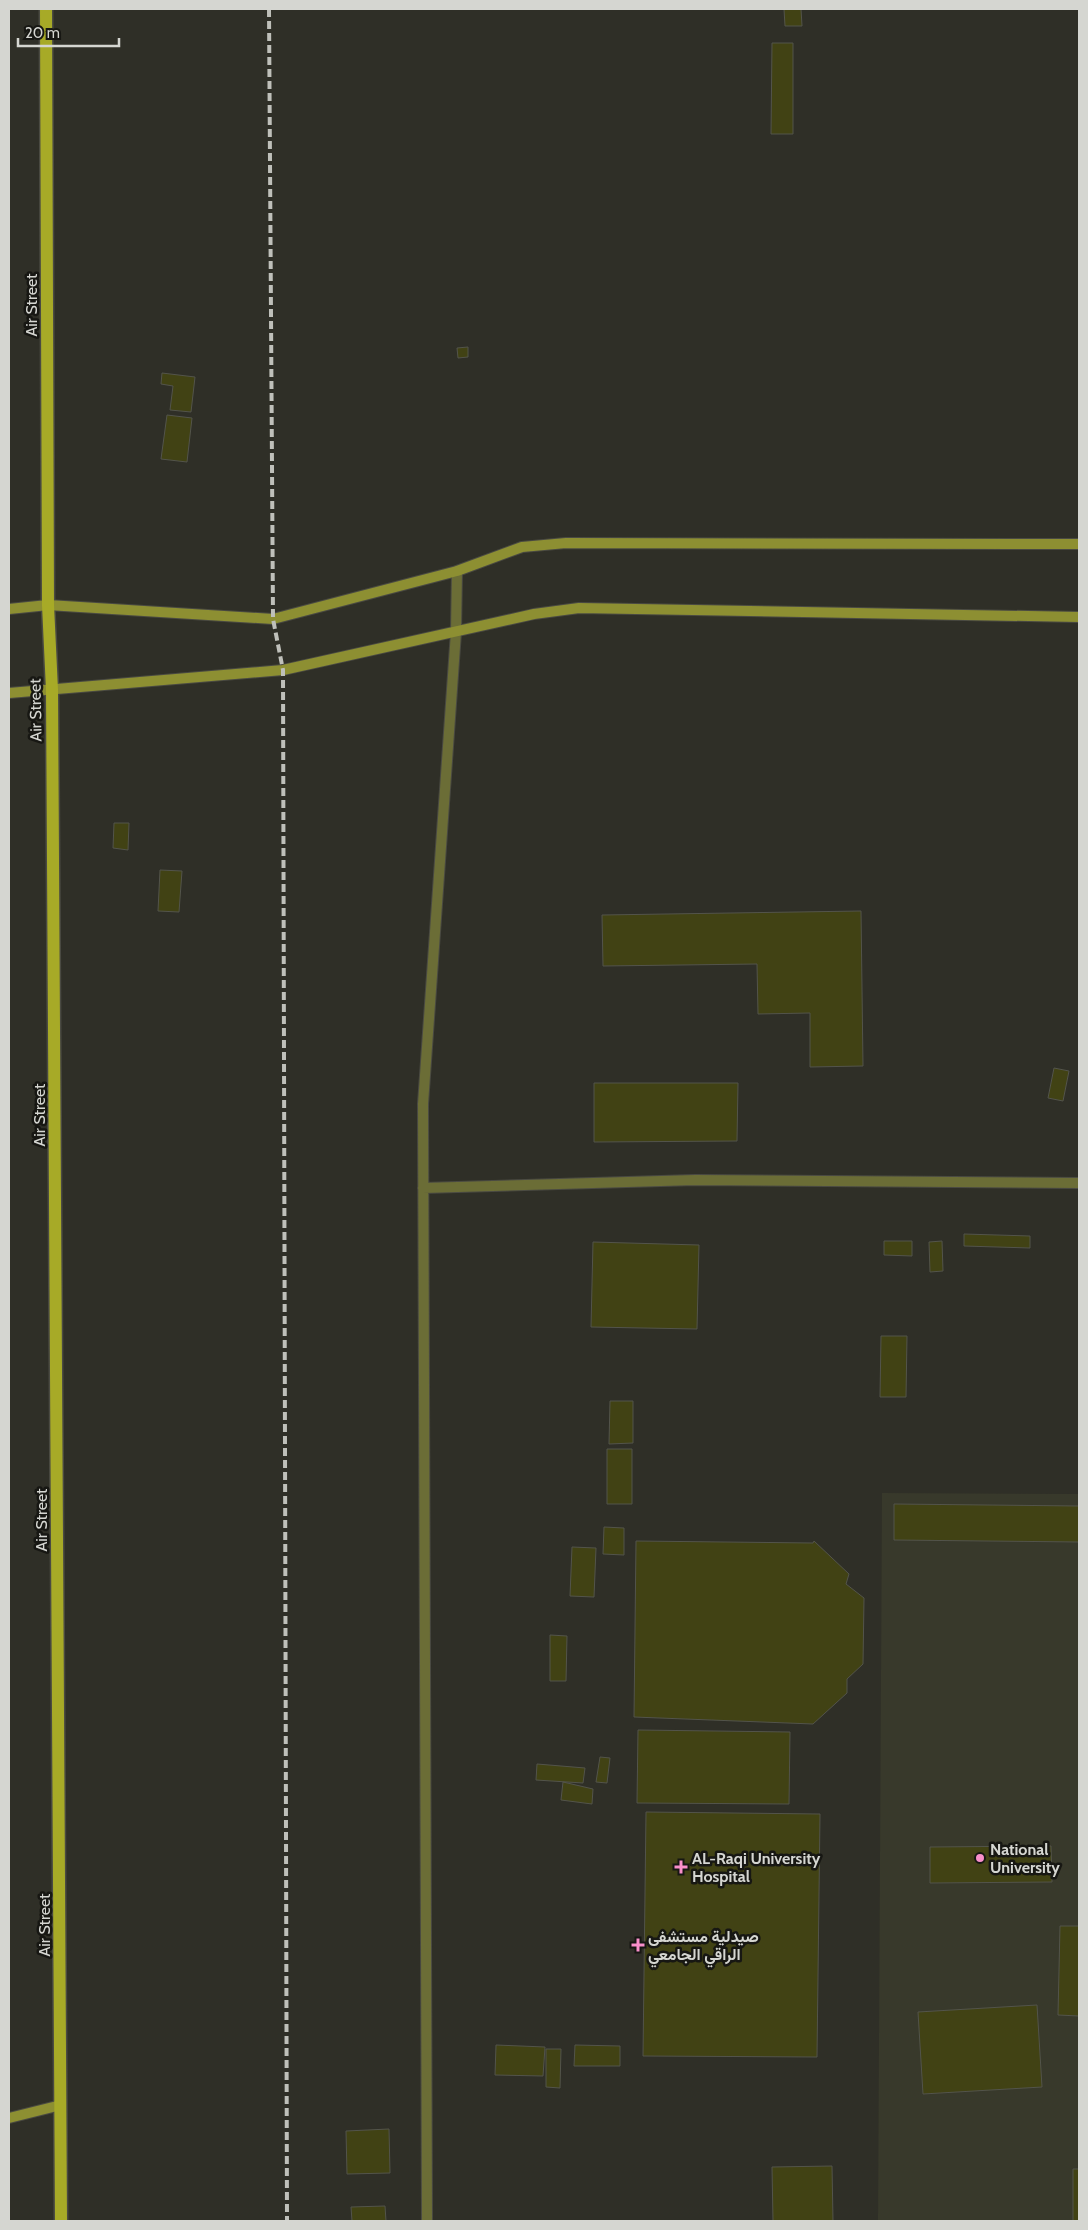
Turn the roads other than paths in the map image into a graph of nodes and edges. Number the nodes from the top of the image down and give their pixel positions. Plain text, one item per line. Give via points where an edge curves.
1 (46, 9) edge
2 (1079, 544) edge
3 (457, 571) junction
4 (48, 605) junction
5 (9, 609) edge
6 (1079, 617) edge
7 (456, 632) junction
8 (52, 690) junction
9 (9, 693) edge
10 (1079, 1183) edge
11 (423, 1188) junction
12 (61, 2105) junction
13 (9, 2118) edge
14 (61, 2221) edge
15 (427, 2221) edge

1 - 4 main road, Air Street
2 - 3 street via 566,543 522,548
3 - 4 street via 273,618
3 - 7 street
4 - 5 street
4 - 8 main road, Air Street
6 - 7 street via 579,608 534,614
7 - 8 street via 283,670
7 - 11 street via 423,1104
8 - 9 street
8 - 12 main road, Air Street
10 - 11 street via 695,1180
11 - 15 street
12 - 13 street
12 - 14 main road, Air Street

